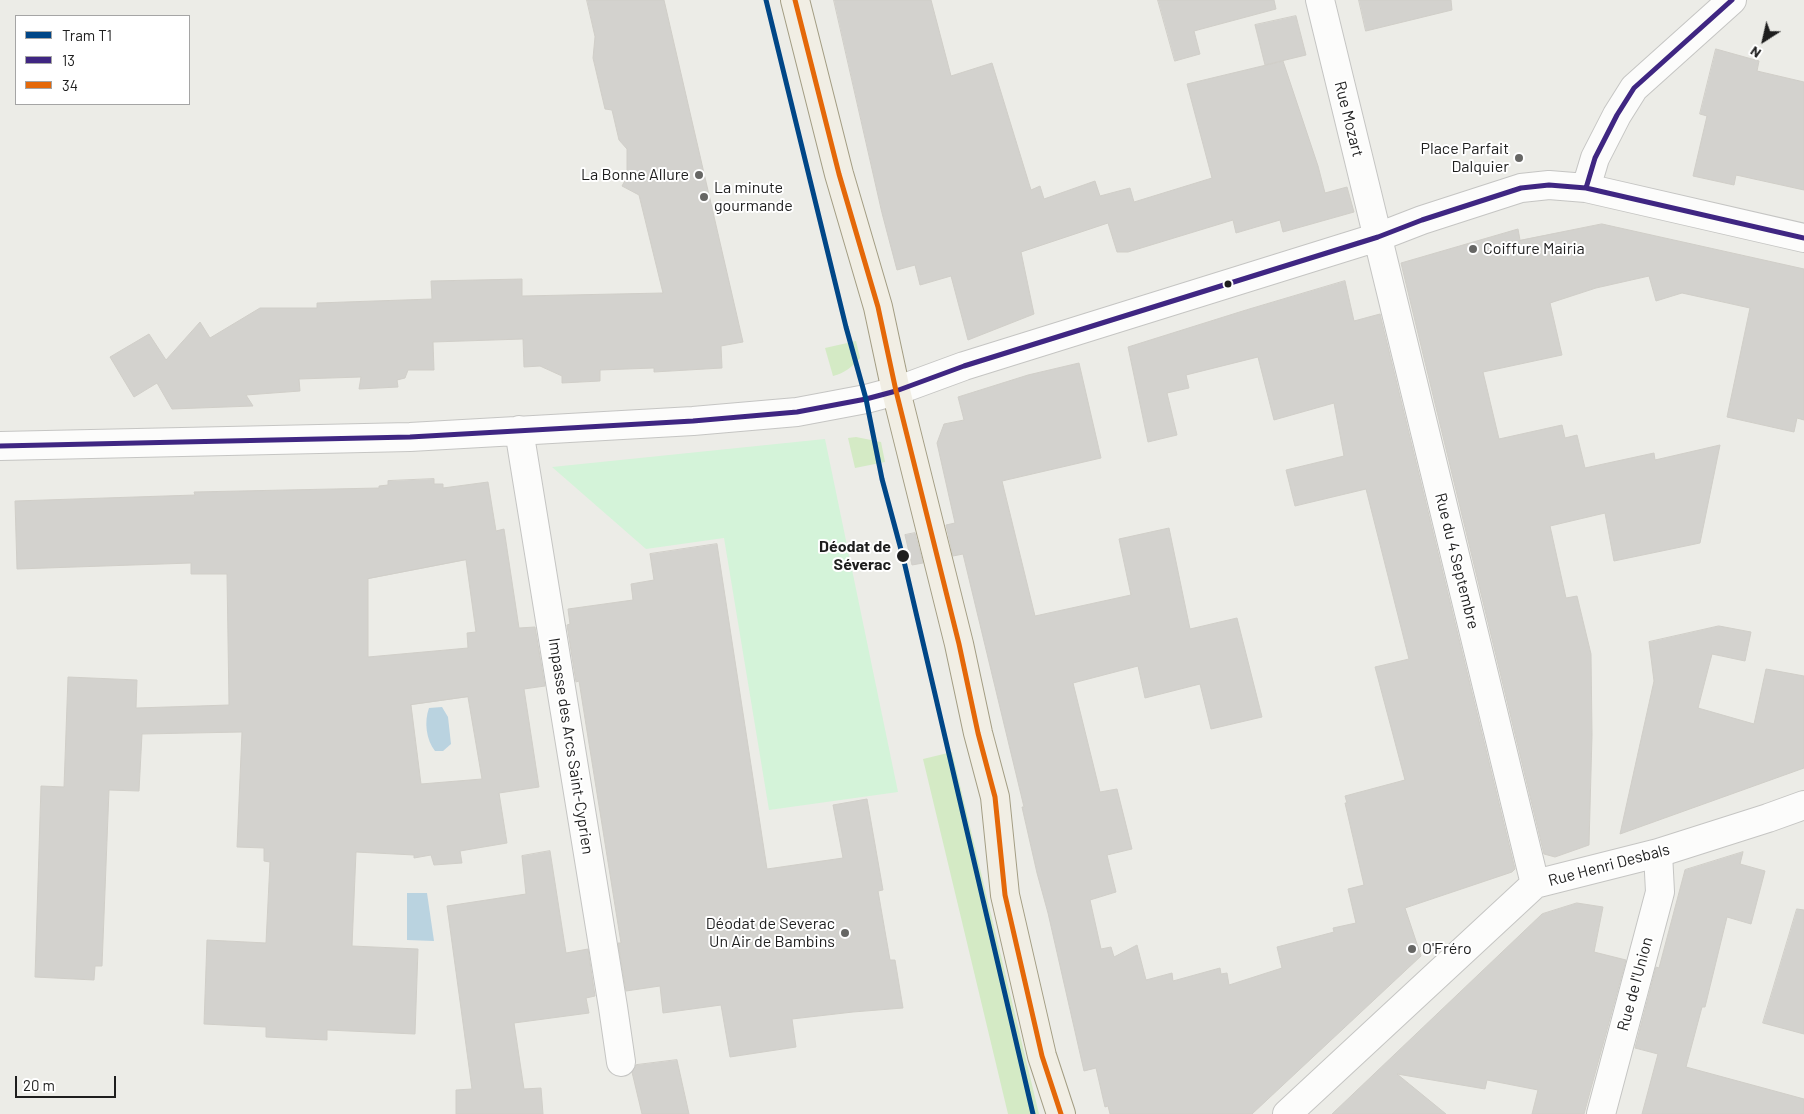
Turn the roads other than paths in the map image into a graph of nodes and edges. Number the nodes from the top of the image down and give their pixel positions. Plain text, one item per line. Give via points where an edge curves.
1 (796, 0) edge
2 (1320, 0) edge
3 (1732, 0) edge
4 (1586, 188) junction
5 (1378, 237) junction
6 (1804, 238) edge
7 (896, 391) junction
8 (519, 430) junction
9 (0, 446) edge
10 (1804, 805) edge
11 (1658, 853) junction
12 (1535, 884) junction
13 (621, 1062) dead end
14 (1061, 1114) edge
15 (1287, 1114) edge
16 (1601, 1114) edge

1 - 7 main road via 839,174 878,307
2 - 5 street, Rue Mozart
3 - 4 street via 1634,88 1595,158
4 - 5 street via 1549,185 1521,188
4 - 6 street
5 - 7 street via 964,366
5 - 12 street, Rue du 4 Septembre
7 - 8 street via 792,412
7 - 14 main road via 995,796 1005,895 1042,1056
8 - 9 street via 410,438
8 - 13 street, Impasse des Arcs Saint-Cyprien
10 - 11 street, Rue Henri Desbals
11 - 12 street, Rue Henri Desbals
11 - 16 street, Rue de l'Union via 1660,892
12 - 15 street, Rue Henri Desbals

